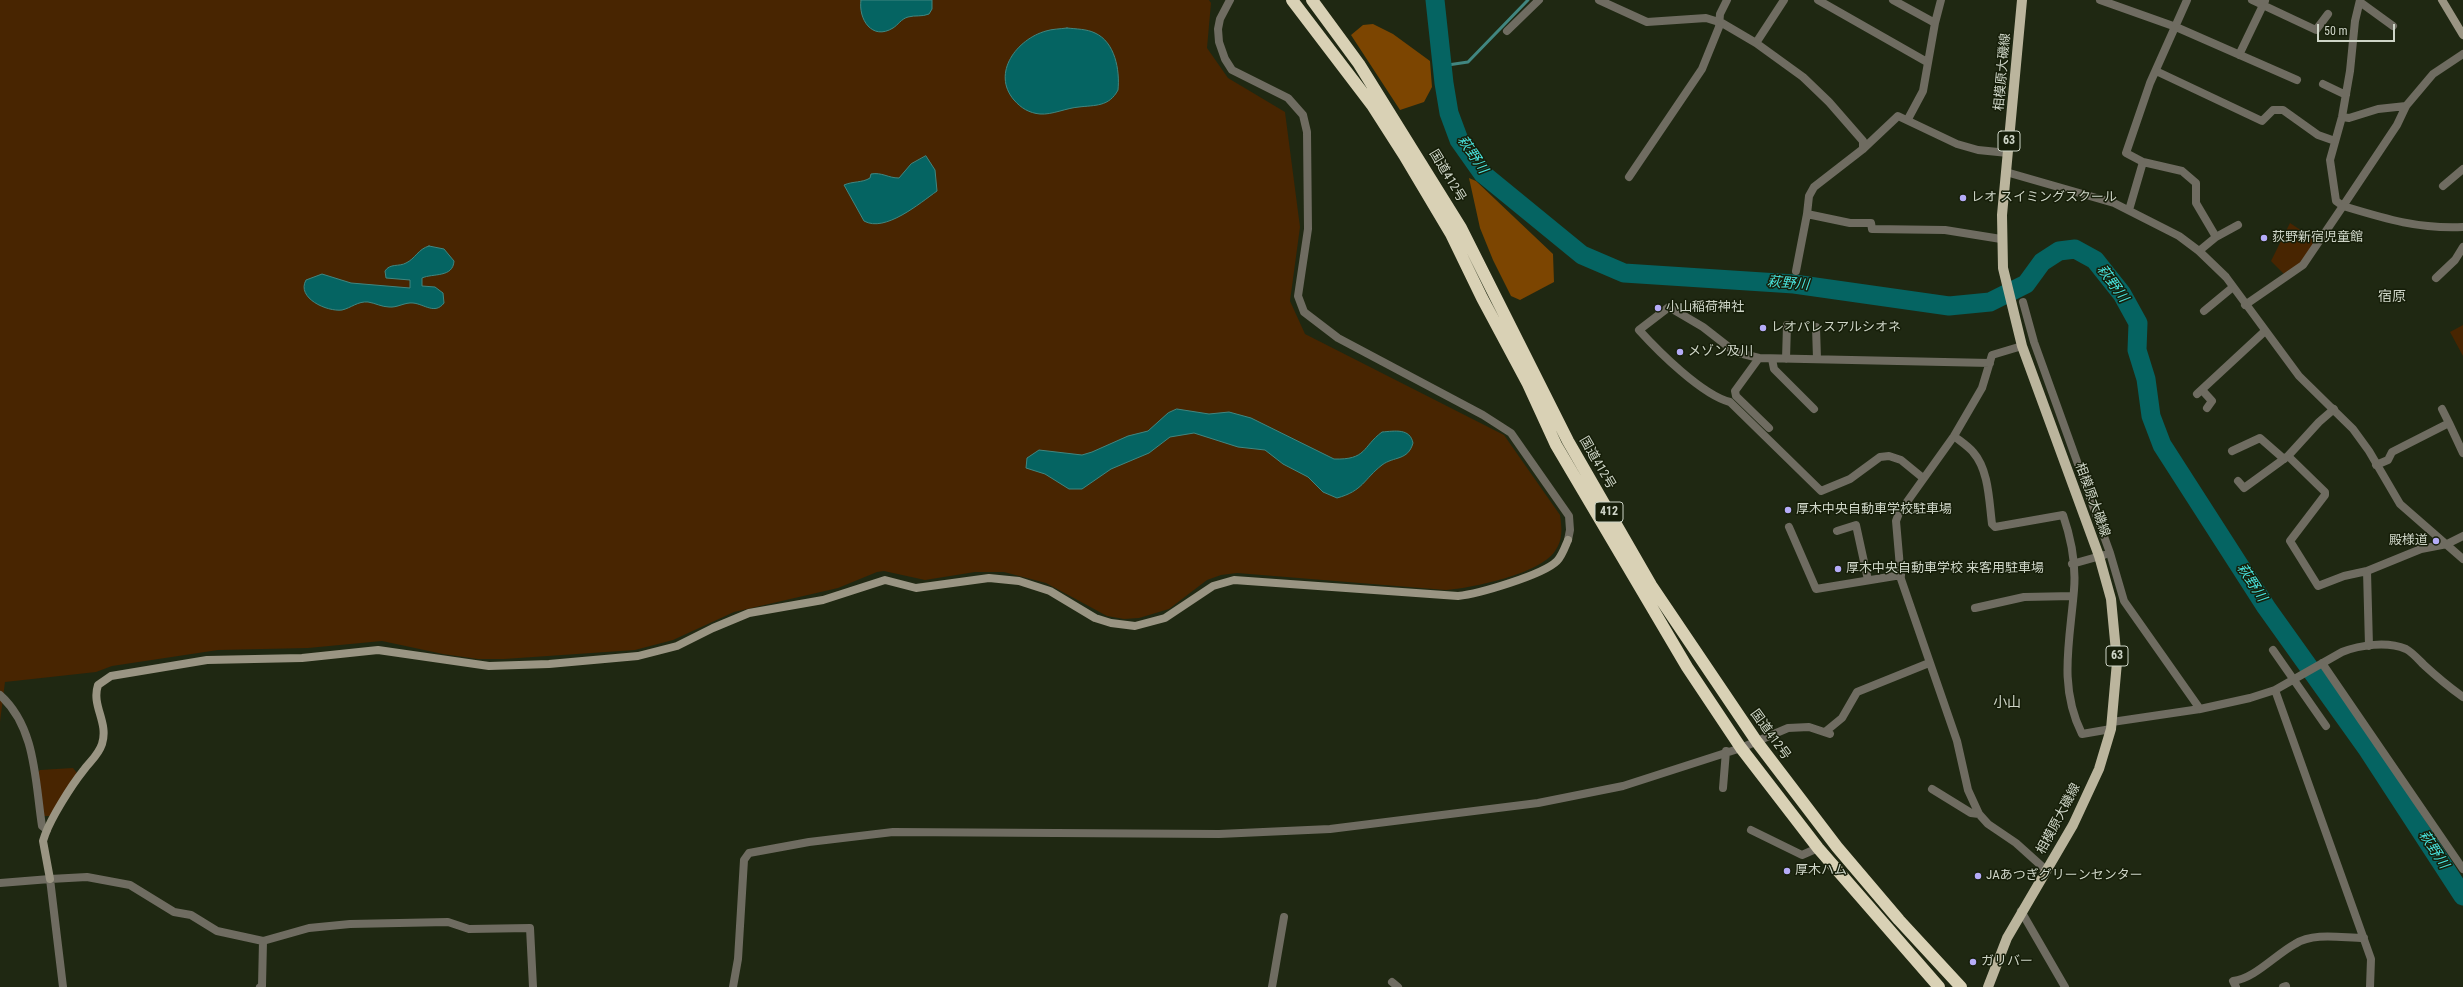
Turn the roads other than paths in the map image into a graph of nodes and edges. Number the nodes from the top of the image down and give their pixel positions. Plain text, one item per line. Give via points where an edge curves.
1 (1230, 0) edge
2 (1292, 0) edge
3 (1312, 0) edge
4 (1539, 0) edge
5 (1599, 0) edge
6 (1727, 0) edge
7 (1784, 0) edge
8 (1818, 0) edge
9 (1892, 0) edge
10 (1941, 0) edge
11 (2022, 0) edge
12 (2100, 0) edge
13 (2187, 0) edge
14 (2252, 0) edge
15 (2442, 0) edge
16 (2360, 1) edge
17 (2264, 2) edge
18 (2328, 14) dead end
19 (1719, 22) junction
20 (1935, 23) junction
21 (2394, 26) dead end
22 (2176, 27) junction
23 (1508, 31) dead end
24 (2463, 35) edge
25 (1756, 43) junction
26 (2463, 54) edge
27 (2239, 55) junction
28 (1927, 62) junction
29 (2156, 71) junction
30 (2297, 80) dead end
31 (2322, 84) dead end
32 (2346, 94) junction
33 (2406, 106) junction
34 (2342, 117) junction
35 (1908, 119) junction
36 (2335, 141) junction
37 (1863, 149) junction
38 (2008, 153) junction
39 (2143, 162) junction
40 (2463, 169) edge
41 (2006, 172) junction
42 (1628, 177) dead end
43 (2443, 186) dead end
44 (2343, 206) junction
45 (2129, 210) junction
46 (1808, 214) junction
47 (2238, 225) dead end
48 (2463, 227) edge
49 (2216, 237) junction
50 (2002, 238) junction
51 (2463, 247) edge
52 (2199, 251) junction
53 (1796, 271) dead end
54 (2449, 279) dead end
55 (2233, 287) junction
56 (2024, 302) dead end
57 (2245, 305) junction
58 (2204, 311) dead end
59 (1787, 325) dead end
60 (1816, 327) dead end
61 (2265, 331) junction
62 (2022, 346) junction
63 (1759, 358) junction
64 (1772, 359) junction
65 (1786, 359) junction
66 (1816, 359) junction
67 (1990, 363) junction
68 (2212, 402) dead end
69 (1814, 409) dead end
70 (2334, 409) junction
71 (2442, 409) dead end
72 (2449, 423) junction
73 (1769, 428) dead end
74 (1954, 436) junction
75 (2232, 452) dead end
76 (2463, 453) edge
77 (2286, 457) junction
78 (2376, 465) junction
79 (1923, 478) junction
80 (2238, 481) dead end
81 (1789, 527) dead end
82 (1837, 531) dead end
83 (2463, 536) edge
84 (2447, 544) junction
85 (2110, 553) junction
86 (2099, 556) junction
87 (2463, 559) edge
88 (2072, 564) junction
89 (2367, 570) junction
90 (1901, 575) junction
91 (1868, 580) junction
92 (2073, 596) junction
93 (1975, 608) dead end
94 (2369, 646) junction
95 (2273, 650) dead end
96 (1929, 663) junction
97 (2320, 664) junction
98 (2294, 678) junction
99 (2275, 690) junction
100 (0, 695) edge
101 (2463, 697) edge
102 (2200, 709) junction
103 (2112, 726) junction
104 (2326, 726) dead end
105 (1757, 742) junction
106 (1741, 748) junction
107 (1726, 751) junction
108 (1723, 788) dead end
109 (1932, 789) dead end
110 (1979, 814) junction
111 (47, 830) junction
112 (1751, 830) dead end
113 (1818, 848) junction
114 (2463, 869) edge
115 (2046, 870) junction
116 (50, 879) junction
117 (0, 883) edge
118 (2021, 911) junction
119 (1284, 917) dead end
120 (2364, 938) junction
121 (263, 941) junction
122 (63, 987) edge
123 (260, 987) edge
124 (533, 987) edge
125 (733, 987) edge
126 (1272, 987) edge
127 (1939, 987) edge
128 (1961, 987) edge
129 (1988, 987) edge
130 (2065, 987) edge
131 (2236, 987) edge
132 (2370, 987) edge

1 - 111 street via 1218,29 1225,59 1232,70 1288,98 1303,115 1307,132 1308,229 1298,296 1304,312 1338,338 1483,415 1511,433 1569,516 1568,540 1562,554 1551,566 1492,589 1458,596 1234,580 1208,589 1165,618 1128,626 1111,624 1095,618 1050,591 1019,581 989,578 916,588 885,580 823,600 749,614 677,646 638,656 549,664 489,666 378,650 302,658 207,660 111,676 98,685 95,694 105,732 99,753 82,771
2 - 106 highway, 国道412号 / 412 via 1372,105 1404,155 1451,234 1528,384 1556,445 1640,591
3 - 105 highway, 国道412号 / 412 via 1359,64 1462,228 1568,441 1651,585
4 - 23 street
5 - 19 street via 1647,22 1706,18
6 - 19 street
7 - 25 street
8 - 28 street
9 - 20 street
10 - 20 street
11 - 38 main road, 相模原大磯線 / 63
12 - 22 street
13 - 22 street
14 - 17 street
15 - 24 street
16 - 21 street
16 - 32 street
17 - 18 street via 2316,30
17 - 27 street
19 - 25 street
19 - 42 street via 1702,69
20 - 28 street
22 - 27 street
22 - 29 street
25 - 37 street via 1803,77 1829,102 1863,141
26 - 33 street via 2433,74
27 - 30 street
28 - 35 street via 1923,91
29 - 36 street via 2262,121 2272,110 2283,110 2318,135
29 - 39 street via 2126,153
31 - 32 street
32 - 34 street
33 - 34 street via 2378,109 2349,118
33 - 44 street via 2397,125
34 - 36 street
35 - 37 street via 1898,116
35 - 38 street via 1957,144 1978,150
36 - 44 street via 2330,160 2332,181 2336,201
37 - 46 street via 1814,187 1808,196
38 - 41 main road, 相模原大磯線 / 63
39 - 45 street
39 - 49 street via 2182,171 2196,183 2196,203
40 - 43 street via 2453,183
41 - 45 street via 2114,203
41 - 50 main road, 相模原大磯線 / 63
44 - 48 street via 2424,227
44 - 57 street via 2303,265
45 - 52 street via 2179,236
46 - 50 street via 1850,223 1871,223 1872,229 1945,230
46 - 53 street
47 - 49 street
49 - 52 street
50 - 62 main road, 相模原大磯線 / 63 via 2005,282
51 - 54 street via 2455,260 2439,275
52 - 55 street
55 - 57 street
55 - 58 street
56 - 85 street via 2034,342
57 - 61 street
59 - 65 street
60 - 66 street
61 - 68 street via 2199,392
61 - 70 street via 2299,376
62 - 67 street via 1992,355
62 - 86 main road, 相模原大磯線 / 63
63 - 64 street
63 - 73 street via 1735,391 1736,396 1755,410
63 - 79 street via 1735,352 1704,327 1670,307 1639,330 1658,352 1683,373 1730,402 1818,492 1850,479 1880,457 1889,456 1901,460
64 - 65 street
64 - 69 street via 1774,369
65 - 66 street
66 - 67 street
67 - 74 street via 1982,388
70 - 77 street
70 - 78 street via 2361,440
71 - 72 street
72 - 76 street
72 - 78 street via 2392,452 2388,460
74 - 79 street
74 - 88 street via 1973,452 1981,467 1988,490 1992,524 1995,527 2063,515 2069,532
75 - 77 street via 2247,448 2260,438
77 - 80 street via 2244,488
77 - 89 street via 2325,495 2290,541 2318,586
78 - 84 street via 2400,504
79 - 90 street via 1896,521
81 - 91 street via 1816,589
82 - 91 street via 1856,525
83 - 84 street
84 - 87 street
84 - 89 street via 2420,549
85 - 86 street
85 - 102 street via 2124,602
86 - 88 street
86 - 103 main road, 相模原大磯線 / 63 via 2111,599 2117,643
88 - 92 street
89 - 94 street
90 - 91 street
90 - 96 street
92 - 93 street via 2024,597
92 - 103 street via 2066,647 2074,717 2082,734
94 - 97 street via 2353,648
94 - 101 street via 2392,645 2407,649 2444,684
95 - 98 street
96 - 105 street via 1857,692 1842,718 1828,733 1809,727 1788,728
96 - 110 street via 1957,741 1968,790
97 - 98 street
97 - 114 street
98 - 99 street
98 - 104 street
99 - 102 street
99 - 120 street
100 - 111 street via 17,713 28,740 42,826
102 - 103 street
103 - 115 main road, 相模原大磯線 / 63 via 2099,769 2088,794
105 - 106 street
105 - 128 highway, 国道412号 / 412 via 1837,847
106 - 107 street
106 - 113 highway, 国道412号 / 412
107 - 108 street
107 - 125 street via 1623,786 1538,803 1330,829 1219,834 893,832 809,842 749,853 744,860 738,959
109 - 110 street
110 - 115 street
111 - 116 street via 43,841
112 - 113 street via 1802,856
113 - 127 highway, 国道412号 / 412
115 - 118 main road, 相模原大磯線 / 63
116 - 117 street
116 - 121 street via 87,877 130,885 174,912 191,915 217,931
116 - 122 street
118 - 129 main road, 相模原大磯線 / 63 via 1998,956
118 - 130 street
119 - 126 street
120 - 131 street via 2313,937 2296,943 2248,978 2233,981
120 - 132 street via 2371,958
121 - 123 street
121 - 124 street via 309,928 350,924 448,922 469,929 530,928

